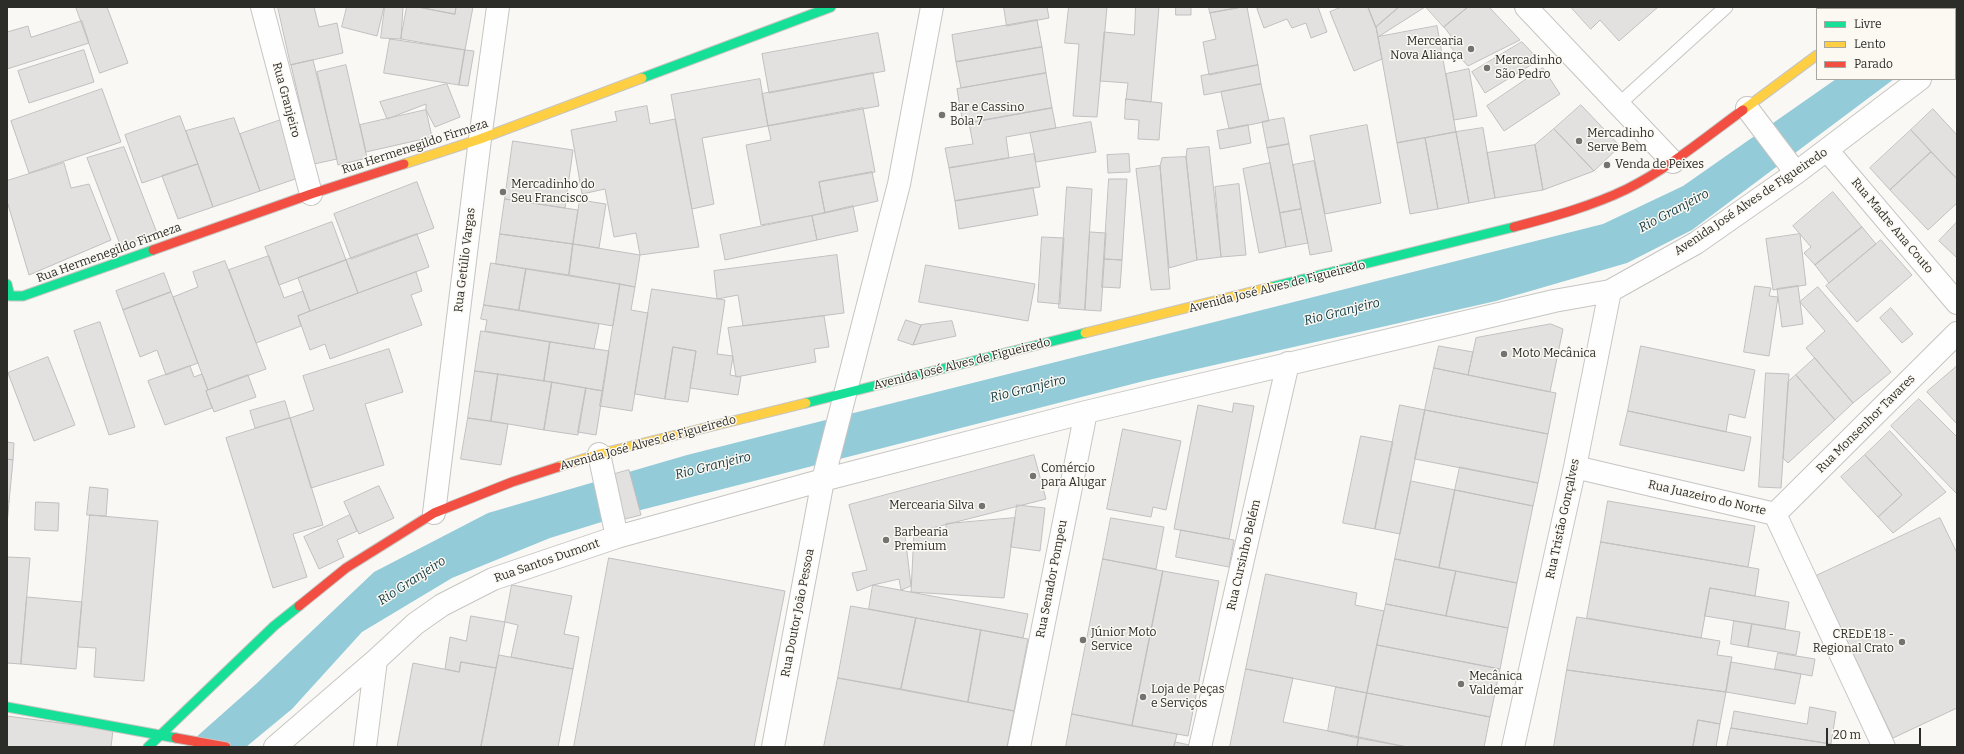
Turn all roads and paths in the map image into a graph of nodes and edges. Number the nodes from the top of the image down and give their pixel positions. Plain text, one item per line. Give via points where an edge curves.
1 (262, 7) edge
2 (498, 7) edge
3 (831, 7) edge
4 (932, 7) edge
5 (1526, 7) edge
6 (1726, 7) edge
7 (1816, 56) edge
8 (1919, 80) edge
9 (1619, 104) junction
10 (1747, 108) junction
11 (480, 139) junction
12 (1827, 150) junction
13 (1673, 162) junction
14 (1796, 173) junction
15 (311, 194) junction
16 (8, 287) edge
17 (1610, 291) junction
18 (1957, 302) edge
19 (1957, 333) edge
20 (1288, 363) junction
21 (842, 400) junction
22 (1086, 412) junction
23 (601, 462) junction
24 (1575, 467) junction
25 (824, 474) junction
26 (434, 513) junction
27 (1775, 514) junction
28 (616, 531) junction
29 (376, 660) junction
30 (7, 707) edge
31 (161, 736) junction
32 (148, 747) edge
33 (226, 747) edge
34 (275, 747) edge
35 (365, 747) edge
36 (773, 747) edge
37 (1019, 747) edge
38 (1200, 747) edge
39 (1513, 747) edge
40 (1884, 747) edge

1 - 15 street, Rua Granjeiro
2 - 11 street, Rua Getúlio Vargas
3 - 11 street, Rua Hermenegildo Firmeza
4 - 21 street, Rua Doutor João Pessoa via 899,184
5 - 9 street
6 - 9 lane
7 - 10 street, Avenida José Alves de Figueiredo
8 - 12 street, Avenida José Alves de Figueiredo
9 - 13 street
10 - 13 street, Avenida José Alves de Figueiredo
10 - 14 street
11 - 15 street, Rua Hermenegildo Firmeza
11 - 26 street, Rua Getúlio Vargas
12 - 14 street, Avenida José Alves de Figueiredo
12 - 18 street, Rua Madre Ana Couto
13 - 21 street, Avenida José Alves de Figueiredo via 1627,189 1554,217
14 - 17 street, Avenida José Alves de Figueiredo via 1696,243
15 - 16 street, Rua Hermenegildo Firmeza via 23,296 10,296
17 - 20 street, Avenida José Alves de Figueiredo
17 - 24 street, Rua Tristão Gonçalves
19 - 27 street, Rua Monsenhor Tavares
20 - 22 street, Avenida José Alves de Figueiredo
20 - 38 street, Rua Cursinho Belém
21 - 23 street, Avenida José Alves de Figueiredo
21 - 25 street, Rua Doutor João Pessoa
22 - 25 street, Avenida José Alves de Figueiredo
22 - 37 street, Rua Senador Pompeu
23 - 26 street, Avenida José Alves de Figueiredo via 512,482
23 - 28 street
24 - 27 street, Rua Juazeiro do Norte
24 - 39 street, Rua Tristão Gonçalves
25 - 28 street, Rua Santos Dumont
25 - 36 street, Rua Doutor João Pessoa
26 - 31 street, Avenida José Alves de Figueiredo via 346,568 274,626
27 - 40 street, Rua Juazeiro do Norte
28 - 29 street, Rua Santos Dumont via 493,579 442,605 415,624
29 - 34 street
29 - 35 street
30 - 31 street
31 - 32 street, Avenida José Alves de Figueiredo
31 - 33 street

